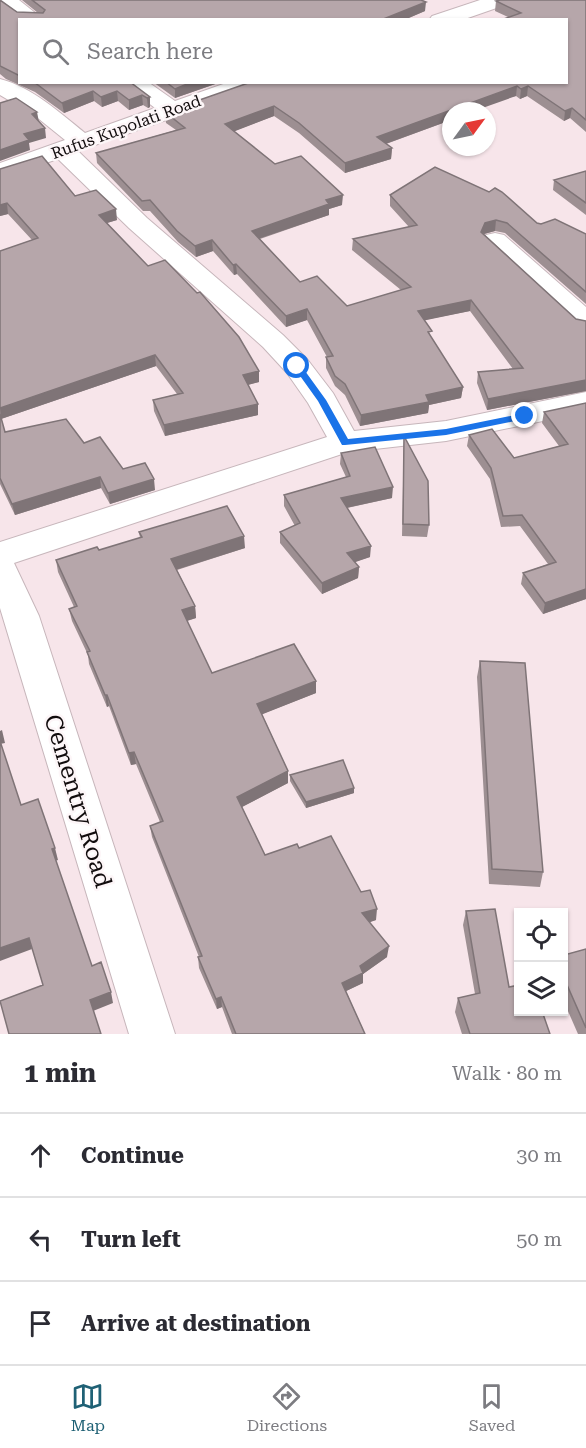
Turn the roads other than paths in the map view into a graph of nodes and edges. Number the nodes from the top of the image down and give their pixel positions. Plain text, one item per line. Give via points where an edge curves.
1 (6, 0) edge
2 (501, 0) edge
3 (433, 11) edge
4 (31, 18) edge
5 (135, 84) edge
6 (246, 84) edge
7 (0, 86) edge
8 (171, 109) junction
9 (72, 145) junction
10 (0, 171) edge
11 (495, 241) edge
12 (586, 322) edge
13 (586, 402) edge
14 (345, 442) junction
15 (0, 555) edge
16 (0, 569) edge
17 (152, 1034) edge

1 - 4 street
2 - 3 street via 459,13
5 - 8 street
6 - 8 street, Rufus Kupolati Road
7 - 9 street via 42,110
8 - 9 street, Rufus Kupolati Road
9 - 10 street, Rufus Kupolati Road
9 - 14 street via 138,224 289,358 322,400
11 - 12 street
13 - 14 street via 446,432
14 - 15 street
16 - 17 street, Cementry Road via 21,616

